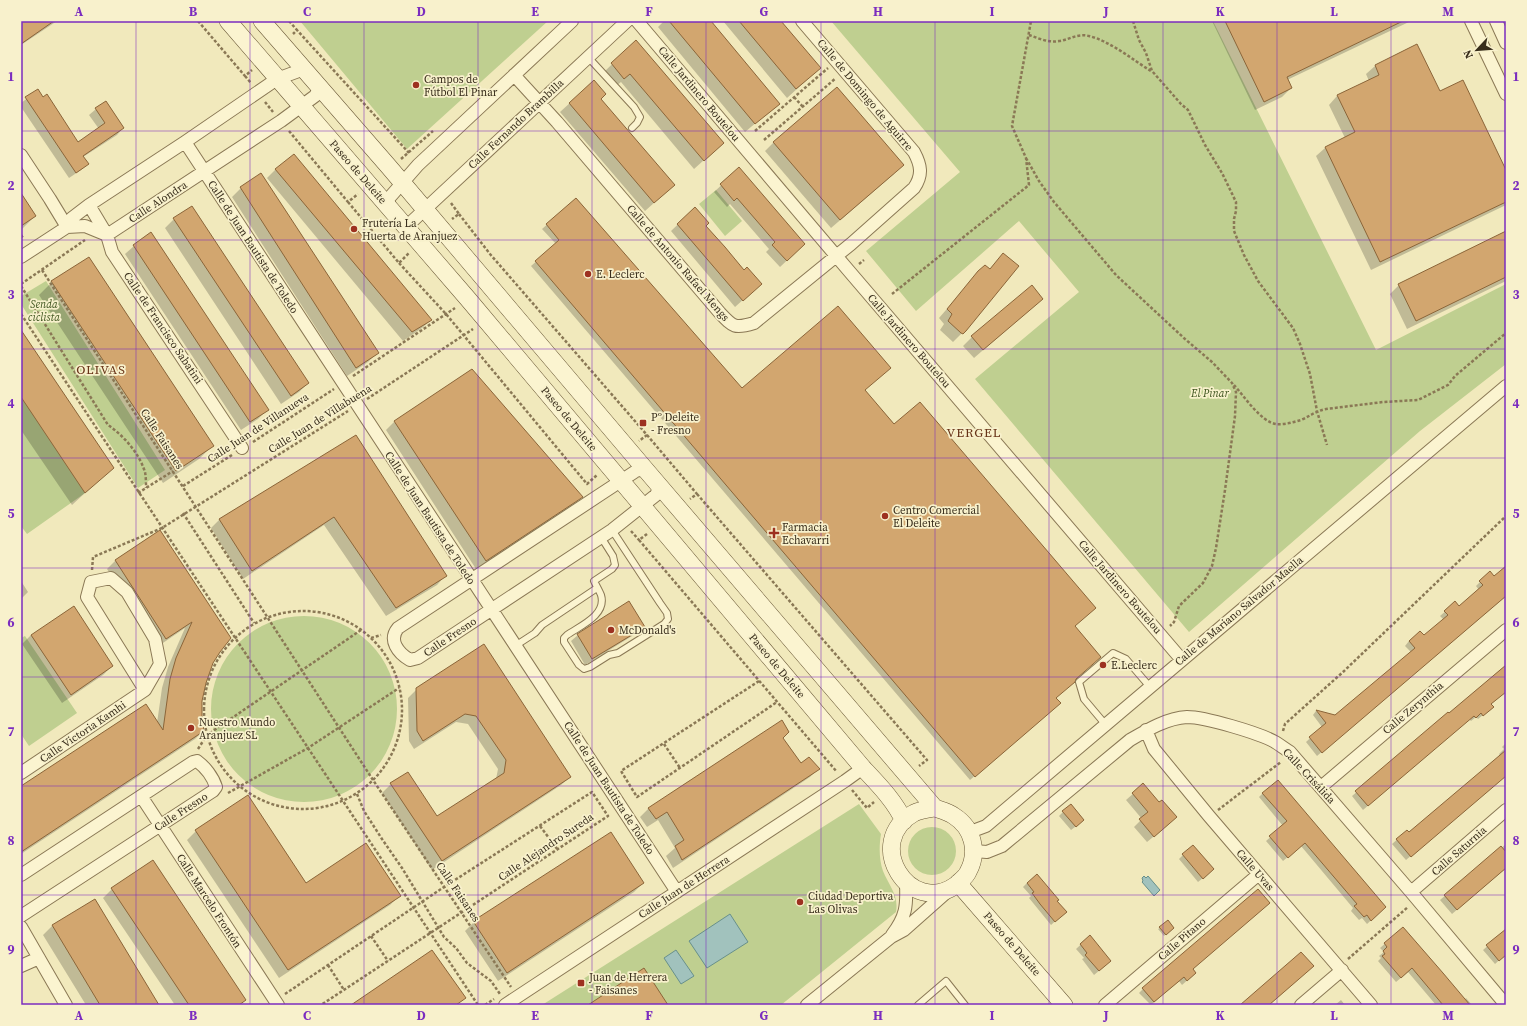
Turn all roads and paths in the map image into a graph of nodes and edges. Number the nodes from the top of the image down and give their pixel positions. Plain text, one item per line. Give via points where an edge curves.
1 (198, 21) edge
2 (228, 21) edge
3 (262, 21) edge
4 (572, 21) edge
5 (627, 21) edge
6 (637, 21) edge
7 (802, 21) edge
8 (1031, 21) edge
9 (1133, 21) edge
10 (1471, 21) edge
11 (1496, 21) edge
12 (296, 29) dead end
13 (1028, 35) junction
14 (1506, 43) edge
15 (588, 57) junction
16 (262, 61) junction
17 (828, 68) dead end
18 (304, 69) junction
19 (1152, 71) junction
20 (514, 75) junction
21 (245, 76) junction
22 (836, 78) dead end
23 (277, 79) junction
24 (320, 88) junction
25 (258, 93) junction
26 (1506, 94) edge
27 (794, 97) junction
28 (540, 102) junction
29 (301, 107) junction
30 (803, 107) junction
31 (281, 121) junction
32 (632, 128) dead end
33 (755, 131) dead end
34 (764, 140) dead end
35 (185, 142) junction
36 (409, 153) dead end
37 (21, 155) edge
38 (1026, 158) junction
39 (204, 172) junction
40 (921, 172) joint
41 (402, 183) junction
42 (368, 184) junction
43 (443, 193) junction
44 (348, 202) junction
45 (89, 205) junction
46 (387, 206) junction
47 (424, 210) junction
48 (459, 214) junction
49 (67, 227) junction
50 (406, 227) junction
51 (439, 227) junction
52 (21, 235) edge
53 (107, 235) junction
54 (21, 239) edge
55 (87, 239) dead end
56 (420, 243) junction
57 (836, 256) junction
58 (21, 257) edge
59 (399, 262) junction
60 (42, 270) junction
61 (21, 285) edge
62 (892, 294) dead end
63 (468, 299) junction
64 (21, 314) edge
65 (446, 314) junction
66 (485, 321) junction
67 (1506, 332) edge
68 (463, 335) junction
69 (1232, 383) junction
70 (342, 384) junction
71 (1506, 386) edge
72 (356, 406) junction
73 (1317, 411) junction
74 (647, 435) junction
75 (1327, 445) dead end
76 (242, 448) junction
77 (628, 449) junction
78 (609, 466) junction
79 (645, 469) junction
80 (174, 471) junction
81 (622, 481) junction
82 (183, 486) junction
83 (660, 486) junction
84 (146, 488) junction
85 (138, 493) junction
86 (697, 494) junction
87 (196, 506) junction
88 (643, 507) junction
89 (678, 507) junction
90 (183, 513) junction
91 (1506, 516) edge
92 (658, 524) junction
93 (162, 528) junction
94 (612, 530) junction
95 (600, 537) junction
96 (471, 579) junction
97 (91, 582) junction
98 (597, 588) junction
99 (491, 609) junction
100 (268, 617) junction
101 (254, 623) junction
102 (362, 630) junction
103 (1506, 630) edge
104 (1161, 634) junction
105 (235, 638) junction
106 (515, 646) junction
107 (1182, 660) junction
108 (302, 670) junction
109 (759, 681) junction
110 (1150, 687) junction
111 (399, 688) junction
112 (145, 690) junction
113 (270, 692) junction
114 (777, 702) junction
115 (1105, 724) junction
116 (340, 728) junction
117 (1146, 730) junction
118 (1286, 733) dead end
119 (207, 735) junction
120 (664, 744) junction
121 (308, 748) junction
122 (1290, 752) junction
123 (198, 761) junction
124 (680, 768) junction
125 (863, 768) junction
126 (21, 774) edge
127 (908, 774) junction
128 (373, 780) junction
129 (845, 781) junction
130 (216, 787) junction
131 (240, 787) junction
132 (1321, 787) junction
133 (886, 793) junction
134 (357, 794) junction
135 (141, 796) junction
136 (343, 801) junction
137 (935, 808) junction
138 (1506, 810) edge
139 (1210, 816) junction
140 (904, 821) junction
141 (161, 826) junction
142 (540, 826) junction
143 (970, 832) junction
144 (558, 850) junction
145 (974, 851) junction
146 (1259, 874) junction
147 (21, 875) edge
148 (906, 884) junction
149 (954, 886) junction
150 (444, 887) junction
151 (677, 892) junction
152 (1411, 892) junction
153 (422, 902) junction
154 (1423, 906) junction
155 (413, 908) junction
156 (462, 913) junction
157 (21, 916) edge
158 (21, 927) edge
159 (438, 928) junction
160 (430, 933) junction
161 (371, 936) junction
162 (891, 936) junction
163 (39, 958) junction
164 (388, 961) junction
165 (328, 965) junction
166 (21, 966) edge
167 (1340, 968) junction
168 (344, 990) junction
169 (1503, 997) edge
170 (504, 1001) edge
171 (283, 1002) edge
172 (66, 1005) edge
173 (321, 1005) edge
174 (478, 1005) edge
175 (486, 1005) edge
176 (807, 1005) edge
177 (918, 1005) edge
178 (965, 1005) edge
179 (1064, 1005) edge
180 (1105, 1005) edge
181 (1301, 1005) edge
182 (1371, 1005) edge

1 - 21 path
2 - 16 main road, Paseo de Deleite
3 - 18 main road
4 - 20 street
5 - 15 street, Calle Fernando Brambilla
6 - 57 street, Calle Jardinero Boutelou
7 - 40 street, Calle de Domingo de Aguirre via 914,152 920,163
8 - 13 path
9 - 19 path
10 - 26 street
11 - 14 street
12 - 36 path
13 - 19 path via 1054,42 1080,35 1089,36
13 - 38 path via 1012,126
15 - 28 street, Calle Fernando Brambilla
15 - 32 lane via 640,117
16 - 21 path
16 - 23 main road, Paseo de Deleite
17 - 27 path
18 - 23 street
18 - 24 main road
19 - 73 path via 1188,110 1222,173 1236,202 1234,231 1258,281 1293,328 1310,374
20 - 28 street, Calle de Antonio Rafael Mengs
20 - 41 street
21 - 25 path
22 - 30 path
23 - 25 street
23 - 29 main road, Paseo de Deleite
24 - 29 street, Calle Alondra via 315,96
24 - 41 main road
25 - 31 path
25 - 35 street
27 - 30 path
27 - 33 path
28 - 43 street, Calle Fernando Brambilla
28 - 57 street, Calle de Antonio Rafael Mengs via 730,323 740,327 754,323
29 - 31 street, Calle Alondra
29 - 42 main road, Paseo de Deleite
30 - 34 path
31 - 39 street, Calle Alondra
31 - 44 path
35 - 39 street, Calle de Juan Bautista de Toledo
35 - 45 street
37 - 49 street
38 - 62 path via 1029,185
38 - 69 path via 1054,202 1116,275
39 - 53 street, Calle Alondra
39 - 70 street, Calle de Juan Bautista de Toledo
40 - 57 street, Calle de Antonio Rafael Mengs via 914,188
41 - 46 street via 390,197
41 - 47 main road
42 - 44 path
42 - 46 main road, Paseo de Deleite
43 - 47 street, Calle Fernando Brambilla
43 - 48 path
44 - 59 path
45 - 49 street via 72,218
45 - 53 street, Calle de Francisco Sabatini
46 - 50 main road, Paseo de Deleite
47 - 50 street, Calle Fernando Brambilla
47 - 51 main road
48 - 51 path
48 - 74 path via 490,254
49 - 53 street via 85,226
49 - 58 street
50 - 56 main road, Paseo de Deleite
51 - 77 main road
52 - 54 path
53 - 76 street, Calle de Francisco Sabatini via 112,252
55 - 60 path
56 - 59 path
56 - 63 main road, Paseo de Deleite
57 - 104 street, Calle Jardinero Boutelou
59 - 65 path
60 - 61 path
60 - 80 path, Calle Faisanes
61 - 84 path via 108,425 120,433 136,453 145,473
63 - 65 path, Calle Juan de Villabuena
63 - 66 main road, Paseo de Deleite
64 - 85 path
65 - 68 path
65 - 70 path, Calle Juan de Villabuena
66 - 68 path, Calle Juan de Villabuena
66 - 78 main road, Paseo de Deleite
67 - 73 path via 1448,385 1418,400 1352,405
68 - 72 path, Calle Juan de Villabuena
68 - 78 path via 587,484
69 - 73 path via 1261,416 1273,423 1299,420
69 - 104 path via 1236,392 1235,416 1212,566 1203,583 1179,606 1174,622
70 - 72 street, Calle de Juan Bautista de Toledo
70 - 76 path, Calle Juan de Villanueva
71 - 107 street, Calle de Mariano Salvador Maella
72 - 87 path, Calle Juan de Villabuena
72 - 96 street, Calle de Juan Bautista de Toledo
73 - 75 path
74 - 77 path
74 - 86 path
76 - 82 path, Calle Juan de Villanueva
77 - 79 main road
78 - 81 main road, Paseo de Deleite
79 - 81 street, Calle Fresno
79 - 83 main road
80 - 82 path, Calle Faisanes
80 - 84 path
81 - 88 main road, Paseo de Deleite
81 - 96 street, Calle Fresno
82 - 87 path, Calle Faisanes
83 - 88 street, Calle Fresno via 656,495
83 - 89 main road
84 - 85 path
85 - 93 path
86 - 89 path
86 - 127 path via 927,760
87 - 90 path, Calle Juan de Villabuena
87 - 100 path, Calle Faisanes
88 - 92 main road, Paseo de Deleite
88 - 94 street, Calle Fresno
89 - 127 main road
90 - 93 path, Calle Juan de Villabuena
90 - 101 path
91 - 118 path via 1285,724 1282,731
92 - 109 path via 639,540
92 - 125 main road, Paseo de Deleite
93 - 97 path, Calle Juan de Villabuena via 94,557
93 - 105 path
94 - 95 street, Calle Fresno
94 - 98 lane via 668,618 664,624 618,653 609,655 590,668 584,669 564,642 564,638 597,614 601,595
95 - 98 lane via 613,556 615,565 594,581
95 - 99 street, Calle Fresno
96 - 99 street, Calle de Juan Bautista de Toledo
96 - 99 street, Calle Fresno via 398,628 394,633 394,642 402,656 410,660 418,658
97 - 112 street via 87,597
97 - 112 street, Calle Victoria Kamhi via 112,578 127,592 155,639 160,664
98 - 106 lane
99 - 106 street, Calle de Juan Bautista de Toledo
100 - 101 path
100 - 102 path via 292,611 316,612 340,618
100 - 108 path, Calle Faisanes
101 - 105 path
102 - 108 path
102 - 111 path via 381,649
103 - 132 street, Calle Zerynthia
104 - 107 street, Calle Jardinero Boutelou
105 - 113 path
105 - 119 path via 218,658 207,682 203,708
106 - 151 street, Calle de Juan Bautista de Toledo
107 - 110 street, Calle de Mariano Salvador Maella
108 - 113 path
108 - 116 path, Calle Faisanes
109 - 114 path
109 - 120 path
110 - 115 street, Calle de Mariano Salvador Maella
110 - 115 lane via 1126,659 1113,653 1079,682 1084,699
111 - 116 path
111 - 128 path via 402,713 398,737 388,760
112 - 126 street, Calle Victoria Kamhi
113 - 119 path
113 - 121 path
114 - 124 path
114 - 129 path
115 - 143 street, Calle de Mariano Salvador Maella via 986,826
116 - 121 path
116 - 128 path, Calle Faisanes
117 - 122 street, Calle Crisálida via 1165,722 1187,718 1207,720 1251,732 1274,741
117 - 139 street, Calle Uvas via 1154,749
117 - 145 street, Calle Crisálida via 1130,740 1002,846 987,852
119 - 123 path via 198,747
119 - 131 path via 221,766
120 - 124 path
120 - 124 path via 621,771 637,797
121 - 131 path
121 - 136 path
122 - 132 street, Calle Crisálida
122 - 139 path via 1282,761
123 - 130 street, Calle Fresno via 215,782
123 - 135 street
125 - 129 street, Calle Juan de Herrera
125 - 133 main road, Paseo de Deleite
127 - 137 main road
128 - 134 path
128 - 150 path, Calle Faisanes
129 - 133 path via 868,808
129 - 151 street, Calle Juan de Herrera
130 - 131 path via 227,793
130 - 141 street, Calle Fresno
131 - 136 path via 263,801 290,809 316,809
132 - 152 street, Calle Crisálida
133 - 140 main road, Paseo de Deleite
134 - 136 path
134 - 153 path via 364,811
135 - 141 street, Calle Marcelo Frontón
135 - 147 street
136 - 155 path
137 - 140 main road via 916,813
137 - 143 main road via 953,814
138 - 152 street, Calle Saturnia
139 - 146 street, Calle Uvas
140 - 148 main road via 895,832 891,845 892,860
141 - 157 street, Calle Fresno
141 - 171 street, Calle Marcelo Frontón
142 - 144 path
142 - 144 path, Calle Alejandro Sureda via 592,792 608,816
142 - 150 path, Calle Alejandro Sureda
143 - 145 main road
144 - 156 path, Calle Alejandro Sureda
145 - 149 main road via 973,863 968,873
146 - 167 street, Calle Uvas
146 - 180 street, Calle Pitano
148 - 149 main road via 929,892 940,892
148 - 162 street via 907,902 904,916
149 - 162 street via 904,930
149 - 179 main road, Paseo de Deleite
150 - 153 path, Calle Alejandro Sureda
150 - 156 path, Calle Faisanes
151 - 170 street, Calle Juan de Herrera
152 - 154 street, Calle Crisálida
153 - 155 path, Calle Alejandro Sureda
153 - 159 path
154 - 167 path via 1414,915 1408,907
154 - 169 street, Calle Crisálida
155 - 160 path
155 - 161 path, Calle Alejandro Sureda
156 - 159 path, Calle Alejandro Sureda
156 - 170 path, Calle Faisanes via 511,988
158 - 163 street
159 - 160 path, Calle Alejandro Sureda
159 - 170 path via 467,963 491,982
160 - 164 path, Calle Alejandro Sureda
160 - 174 path
161 - 164 path
161 - 165 path, Calle Alejandro Sureda
162 - 176 street
163 - 166 street
163 - 172 street
164 - 168 path, Calle Alejandro Sureda
165 - 168 path
165 - 171 path, Calle Alejandro Sureda via 284,994
167 - 181 street
167 - 182 street, Calle Uvas
168 - 173 path, Calle Alejandro Sureda
170 - 175 path, Calle Faisanes
177 - 178 lane via 946,982

